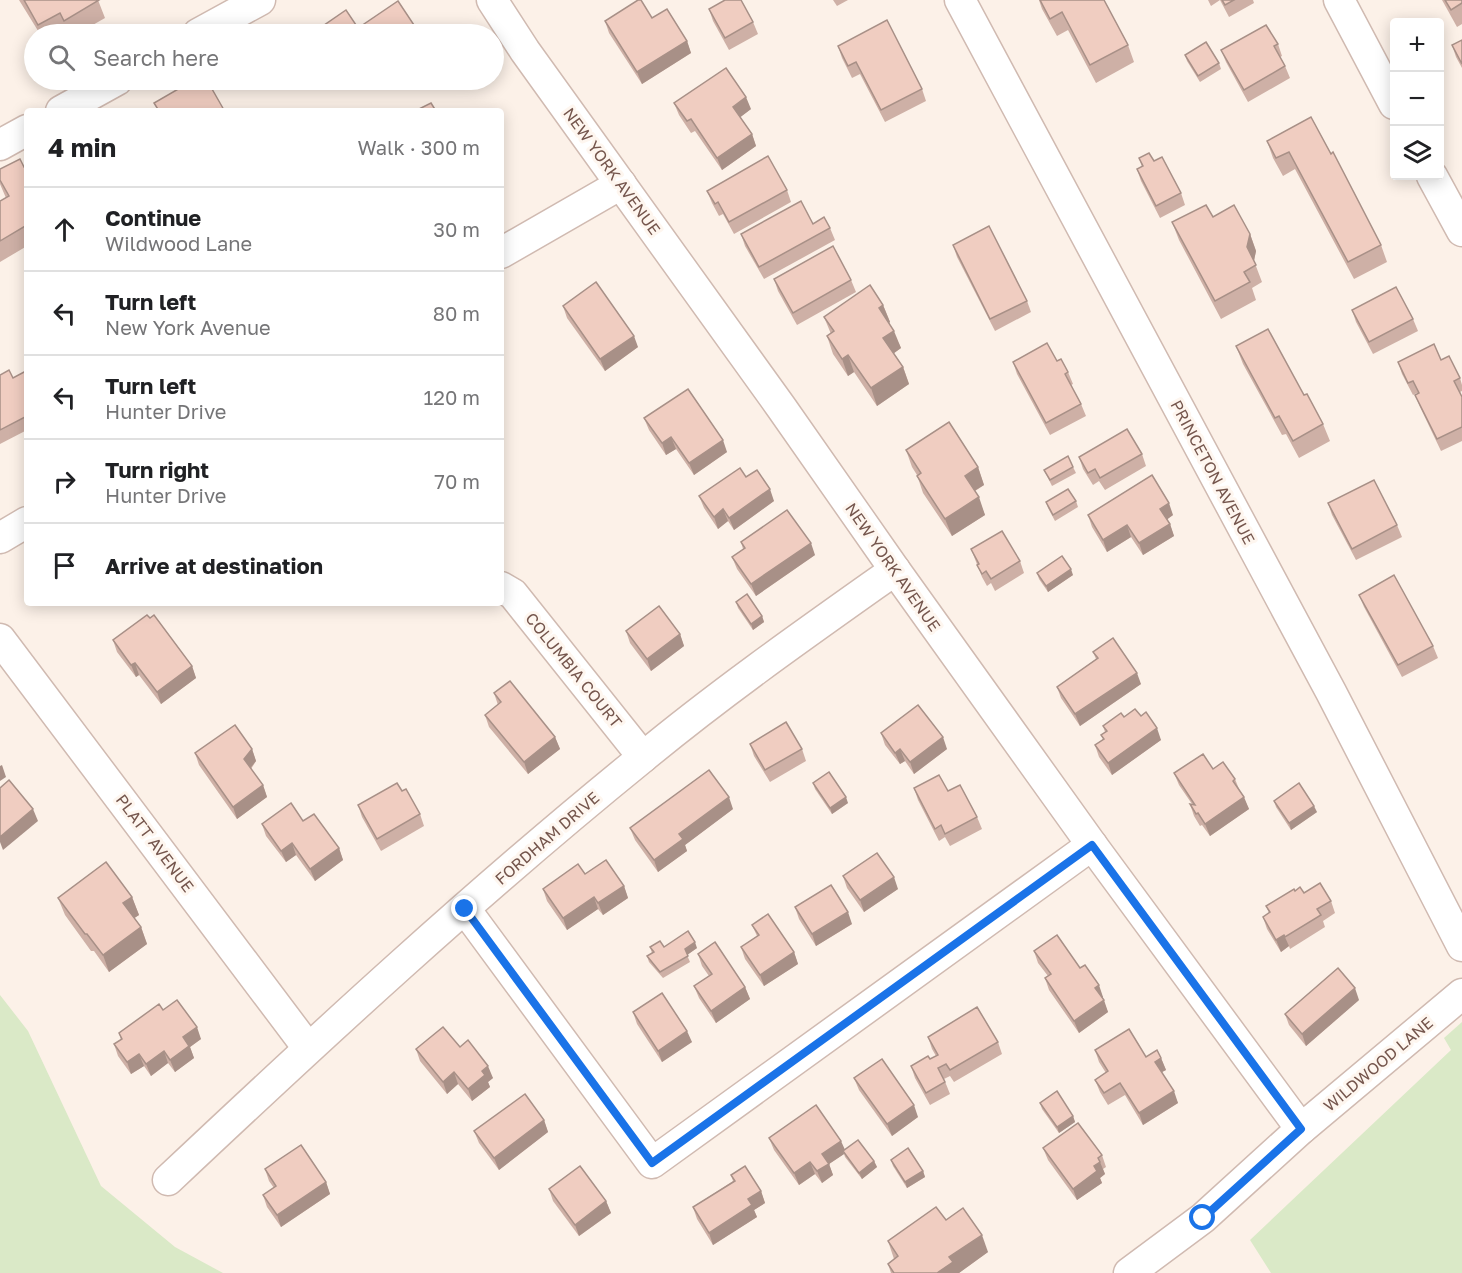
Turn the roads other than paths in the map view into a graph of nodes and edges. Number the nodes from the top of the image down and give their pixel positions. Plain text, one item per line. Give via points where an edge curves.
1 (260, 0) edge
2 (492, 0) edge
3 (960, 0) edge
4 (1339, 0) edge
5 (216, 24) edge
6 (99, 90) edge
7 (1390, 95) edge
8 (66, 108) edge
9 (24, 132) edge
10 (0, 145) edge
11 (1434, 180) edge
12 (621, 184) junction
13 (1462, 231) edge
14 (504, 251) edge
15 (24, 524) edge
16 (0, 538) edge
17 (895, 570) junction
18 (504, 589) edge
19 (0, 639) edge
20 (643, 757) junction
21 (1092, 845) junction
22 (465, 909) junction
23 (1462, 946) edge
24 (1462, 994) edge
25 (308, 1048) junction
26 (1301, 1129) junction
27 (168, 1180) dead end
28 (1129, 1273) edge

1 - 5 street
2 - 12 street, NEW YORK AVENUE
3 - 23 street, PRINCETON AVENUE via 1331,692
4 - 7 street
6 - 8 street
9 - 10 street
11 - 13 street
12 - 14 street
12 - 17 street, NEW YORK AVENUE
15 - 16 street
17 - 20 street, FORDHAM DRIVE via 764,663
17 - 21 street, NEW YORK AVENUE
18 - 20 street, COLUMBIA COURT via 513,594
19 - 25 street, PLATT AVENUE
20 - 22 street, FORDHAM DRIVE
21 - 22 street via 652,1163
21 - 26 street, NEW YORK AVENUE
22 - 25 street, FORDHAM DRIVE
24 - 26 street, WILDWOOD LANE
25 - 27 street, FORDHAM DRIVE
26 - 28 street, WILDWOOD LANE via 1203,1218

